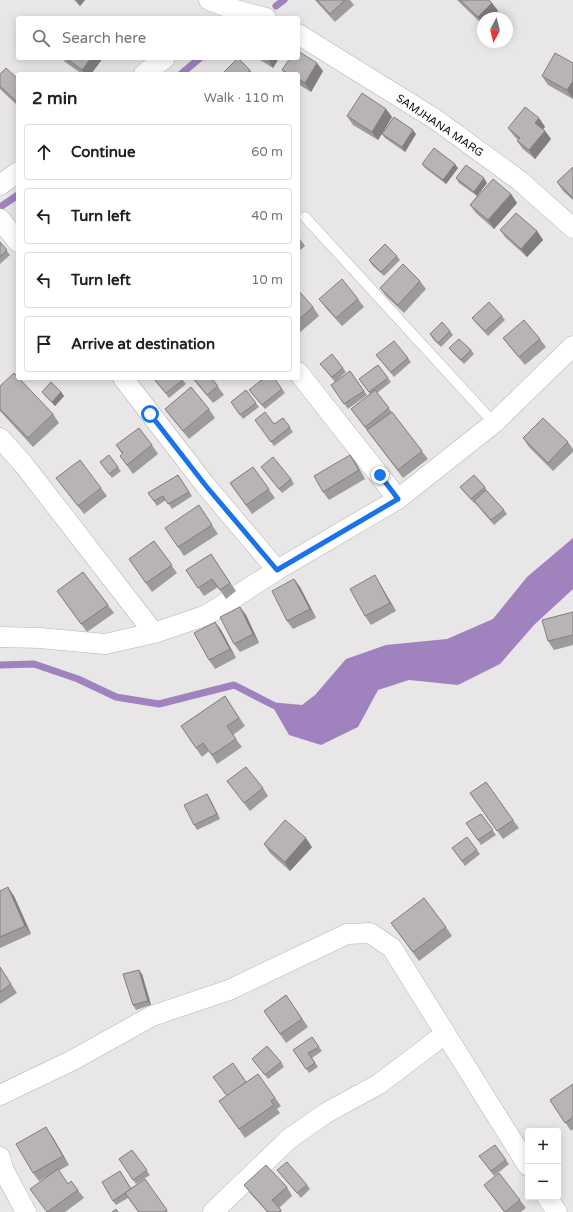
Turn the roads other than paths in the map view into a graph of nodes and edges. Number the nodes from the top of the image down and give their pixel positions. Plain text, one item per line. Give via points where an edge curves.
1 (209, 0) edge
2 (229, 14) edge
3 (248, 16) edge
4 (300, 35) edge
5 (162, 60) edge
6 (146, 72) edge
7 (16, 173) edge
8 (0, 185) edge
9 (305, 217) dead end
10 (0, 219) edge
11 (573, 228) edge
12 (16, 239) edge
13 (573, 346) edge
14 (300, 375) edge
15 (124, 380) edge
16 (494, 423) junction
17 (0, 438) edge
18 (398, 499) junction
19 (277, 570) junction
20 (154, 634) junction
21 (0, 637) edge
22 (445, 1034) junction
23 (0, 1094) edge
24 (0, 1157) edge
25 (527, 1164) edge
26 (550, 1200) edge
27 (26, 1212) edge
28 (213, 1212) edge
29 (557, 1212) edge

1 - 2 street
2 - 3 street
4 - 11 street, SAMJHANA MARG via 435,119 520,181
5 - 6 street
7 - 8 street
9 - 16 lane
10 - 12 street
13 - 16 street
14 - 18 street
15 - 19 street via 206,486
16 - 18 street
17 - 20 street via 24,465
18 - 19 street
19 - 20 street via 207,615
20 - 21 street via 105,644
22 - 23 street via 392,948 370,933 347,934 230,990 152,1016 73,1060
22 - 25 street
22 - 28 street via 379,1084 326,1113 289,1139
24 - 27 street via 3,1169
26 - 29 street

